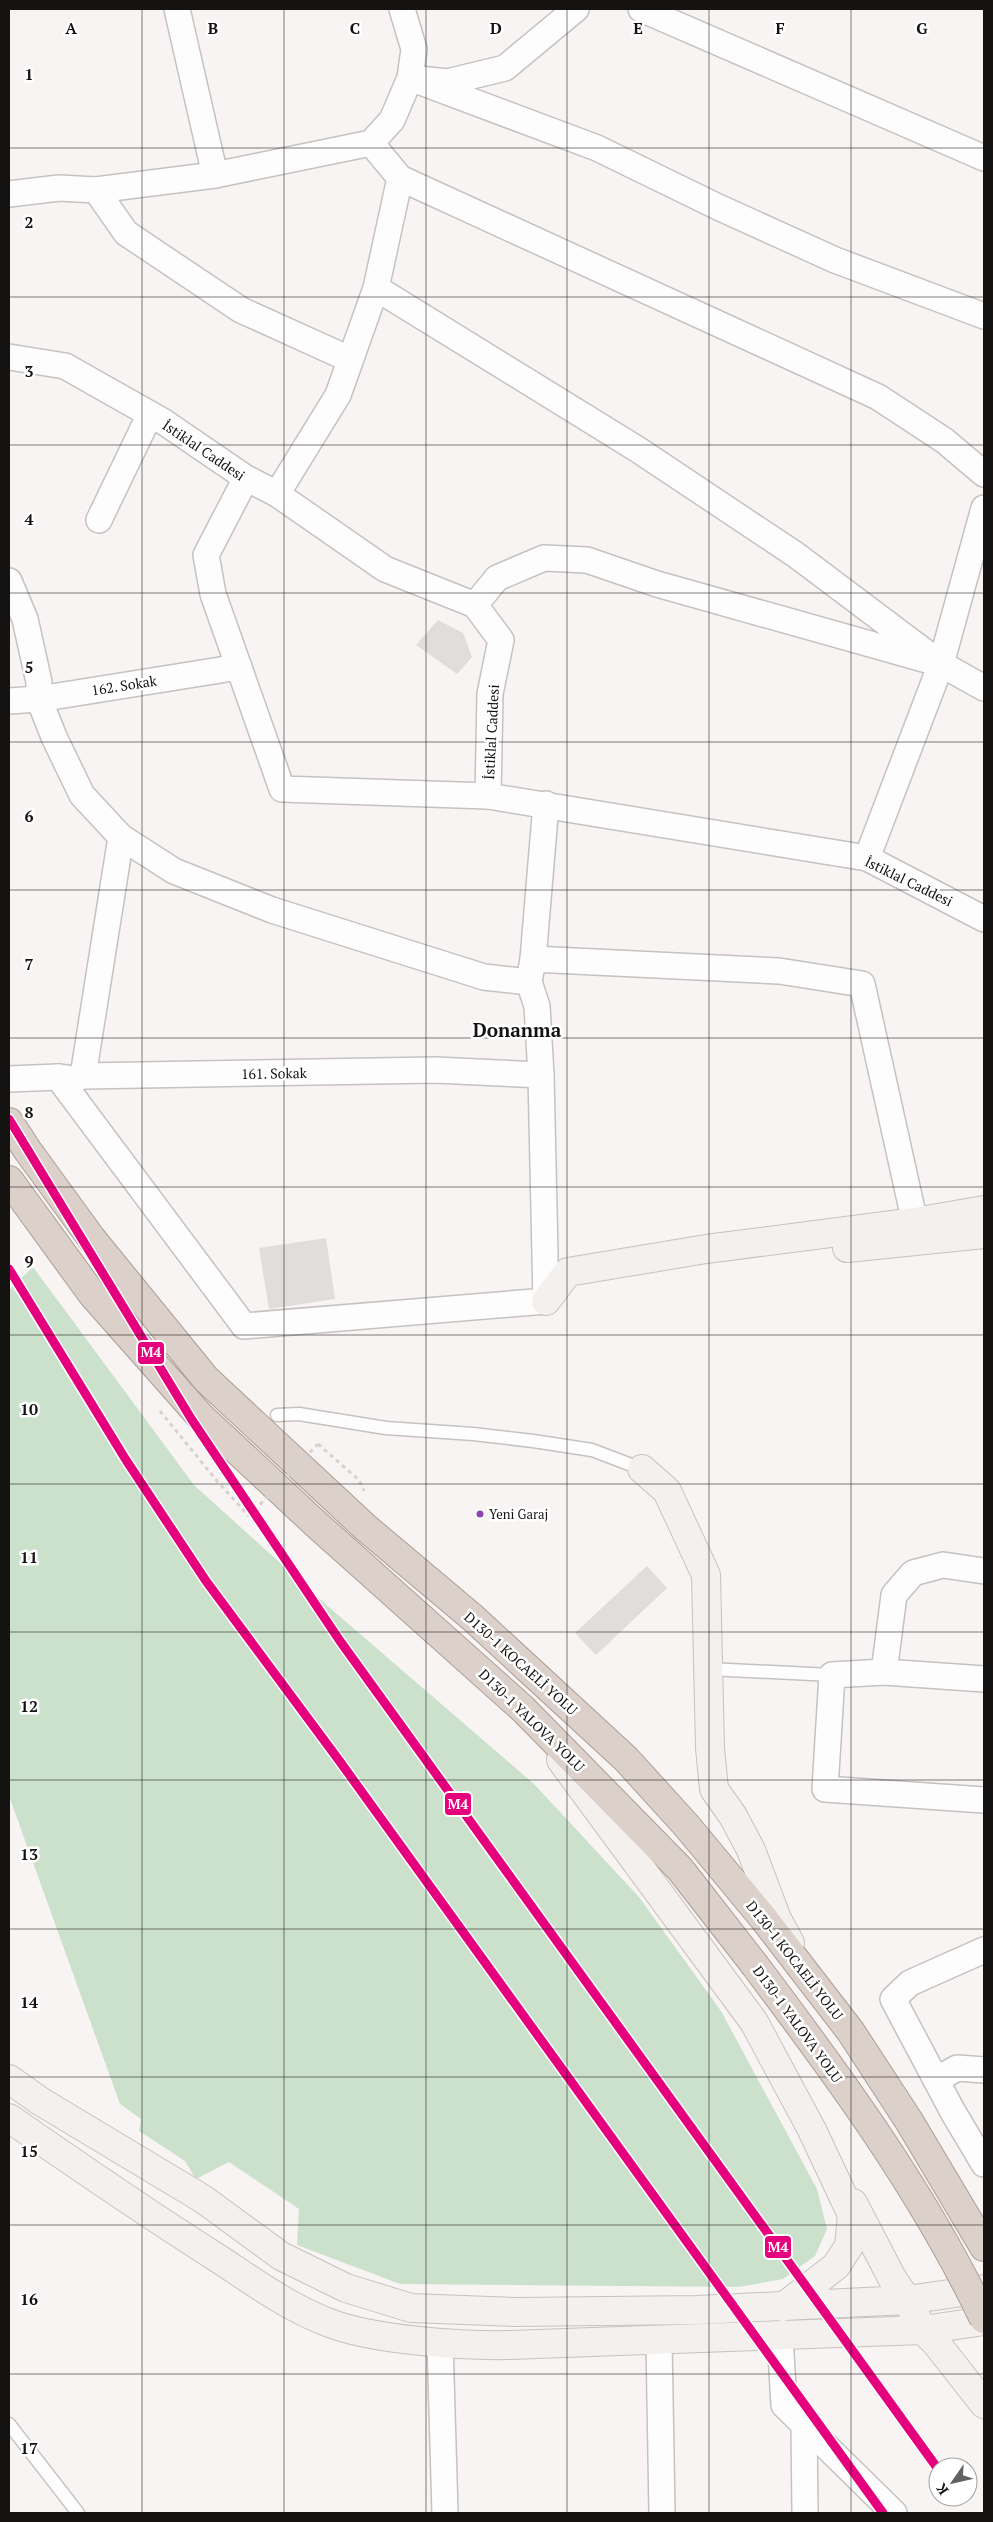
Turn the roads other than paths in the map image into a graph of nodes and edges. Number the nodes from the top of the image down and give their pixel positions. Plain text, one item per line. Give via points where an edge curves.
1 (177, 9) edge
2 (402, 9) edge
3 (576, 9) edge
4 (641, 9) edge
5 (410, 78) junction
6 (371, 142) junction
7 (984, 158) edge
8 (215, 176) junction
9 (400, 178) junction
10 (96, 190) junction
11 (9, 194) edge
12 (376, 288) junction
13 (984, 316) edge
14 (9, 357) edge
15 (349, 359) junction
16 (150, 414) junction
17 (984, 474) edge
18 (246, 478) junction
19 (277, 494) junction
20 (984, 508) edge
21 (99, 520) dead end
22 (9, 581) edge
23 (475, 605) junction
24 (941, 664) junction
25 (239, 667) junction
26 (984, 688) edge
27 (39, 699) junction
28 (9, 701) edge
29 (488, 796) junction
30 (546, 804) junction
31 (121, 837) junction
32 (867, 858) junction
33 (984, 919) edge
34 (531, 971) junction
35 (541, 1075) junction
36 (83, 1076) junction
37 (58, 1077) junction
38 (9, 1079) edge
39 (9, 1122) edge
40 (9, 1180) edge
41 (984, 1210) edge
42 (917, 1232) junction
43 (984, 1234) edge
44 (546, 1301) junction
45 (277, 1415) dead end
46 (642, 1469) joint
47 (984, 1571) edge
48 (708, 1669) junction
49 (884, 1672) junction
50 (832, 1675) junction
51 (984, 1679) edge
52 (523, 1709) junction
53 (984, 1800) edge
54 (984, 1950) edge
55 (803, 1969) junction
56 (984, 2070) edge
57 (9, 2079) edge
58 (936, 2080) junction
59 (9, 2118) edge
60 (812, 2130) junction
61 (984, 2164) edge
62 (203, 2200) junction
63 (183, 2236) junction
64 (984, 2247) edge
65 (984, 2289) edge
66 (908, 2300) junction
67 (784, 2307) junction
68 (516, 2312) junction
69 (984, 2320) edge
70 (923, 2330) junction
71 (780, 2336) junction
72 (659, 2341) junction
73 (440, 2342) junction
74 (510, 2345) junction
75 (984, 2404) edge
76 (9, 2424) edge
77 (804, 2425) junction
78 (78, 2513) edge
79 (446, 2513) edge
80 (662, 2513) edge
81 (805, 2513) edge
82 (894, 2513) edge

1 - 8 street
2 - 5 street via 414,49
3 - 5 street via 505,68 447,82
4 - 7 street
5 - 6 street via 392,120
5 - 13 street via 597,148 835,260
6 - 8 street
6 - 9 street
8 - 10 street
9 - 12 street
9 - 17 street via 878,397 945,441
10 - 11 street via 59,188
10 - 15 street via 126,233 241,310
12 - 15 street
12 - 24 street via 637,449 796,555
14 - 16 street, İstiklal Caddesi via 65,366
15 - 19 street via 338,394
16 - 18 street, İstiklal Caddesi
16 - 21 street
18 - 19 street, İstiklal Caddesi
18 - 25 street via 206,555 212,594
19 - 23 street, İstiklal Caddesi via 385,569
20 - 24 street
22 - 27 street via 25,619 39,682
23 - 24 street via 498,578 544,558 587,560 657,584
23 - 29 street, İstiklal Caddesi via 501,640 490,694
24 - 26 street
24 - 32 street
25 - 27 street, 162. Sokak
25 - 29 street via 282,789
27 - 28 street, 162. Sokak
27 - 31 street via 82,795
29 - 30 street, İstiklal Caddesi
30 - 32 street, İstiklal Caddesi
30 - 34 street
31 - 34 street via 174,871 272,910 484,977
31 - 36 street
32 - 33 street, İstiklal Caddesi
34 - 35 street via 537,1006
34 - 42 street via 779,971 862,984
35 - 36 street, 161. Sokak via 435,1070
35 - 44 street
36 - 37 street, 161. Sokak via 73,1079
37 - 38 street, 161. Sokak
37 - 44 street via 244,1326
39 - 55 highway, D130-1 KOCAELİ YOLU via 92,1239 206,1379 626,1759 686,1825
40 - 52 highway, D130-1 YALOVA YOLU via 92,1294 199,1415
41 - 42 main road
42 - 43 main road
42 - 44 main road via 707,1259 563,1283
45 - 46 lane via 299,1414 386,1428 533,1441 592,1450
46 - 48 main road via 667,1491 706,1575
47 - 49 street via 943,1565 913,1573 894,1595
48 - 50 lane
48 - 55 main road via 714,1789 751,1850 778,1919
49 - 50 street
49 - 51 street
50 - 53 street via 825,1789
52 - 60 main road via 754,2022
52 - 69 highway, D130-1 YALOVA YOLU, bridge via 680,1869 828,2062 896,2162
54 - 58 street via 910,1983 893,1998
55 - 64 highway, D130-1 KOCAELİ YOLU via 851,2032 909,2121
56 - 58 street via 957,2068
57 - 62 main road
58 - 61 street
59 - 63 main road
60 - 66 main road via 892,2278
60 - 67 main road via 852,2215 849,2246 836,2266
62 - 63 main road via 190,2200 180,2214
62 - 68 main road via 281,2256 346,2288 411,2308
63 - 73 main road via 279,2298 327,2323 378,2335
65 - 66 main road
66 - 67 main road
66 - 70 main road
67 - 68 main road
68 - 74 main road via 487,2324 492,2338
69 - 70 main road
70 - 71 main road
70 - 75 main road
71 - 72 main road
71 - 77 street via 784,2405
72 - 74 main road
72 - 80 street
73 - 74 main road
73 - 79 street
76 - 78 lane
77 - 81 street
77 - 82 street

